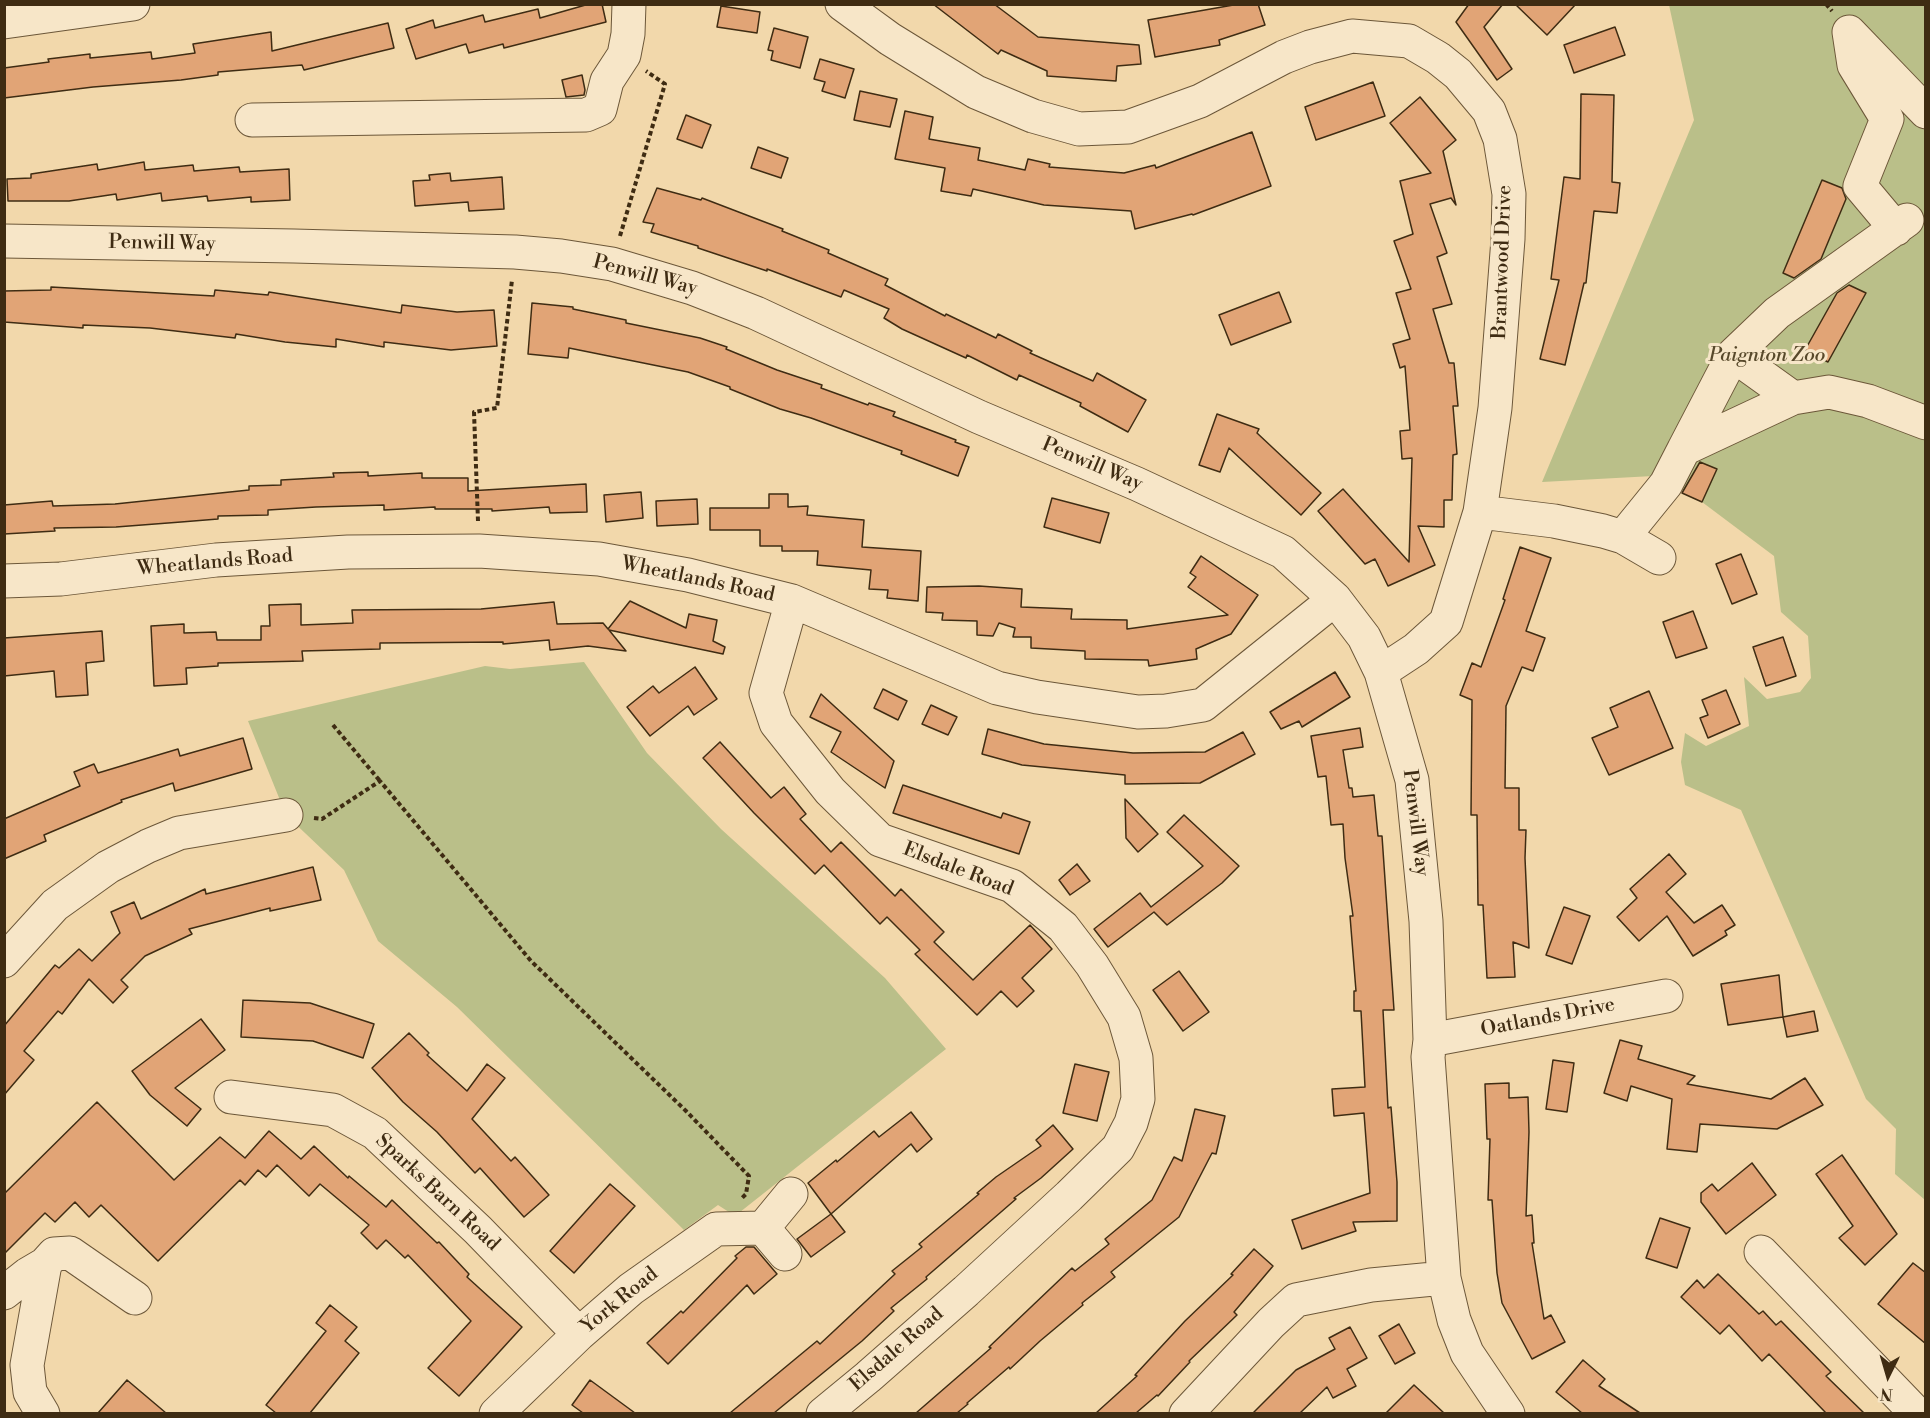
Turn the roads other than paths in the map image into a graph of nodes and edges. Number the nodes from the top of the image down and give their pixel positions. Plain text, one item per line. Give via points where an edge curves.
1 (133, 4) edge
2 (629, 4) edge
3 (842, 4) edge
4 (4, 22) edge
5 (1913, 112) edge
6 (252, 120) dead end
7 (4, 241) edge
8 (1733, 355) junction
9 (1793, 398) junction
10 (1926, 423) edge
11 (1684, 449) junction
12 (1480, 512) junction
13 (1623, 537) junction
14 (1659, 558) dead end
15 (4, 581) edge
16 (1335, 599) junction
17 (792, 601) junction
18 (1381, 672) junction
19 (286, 816) road end
20 (4, 961) edge
21 (1666, 996) dead end
22 (1430, 1040) junction
23 (231, 1097) dead end
24 (791, 1194) dead end
25 (763, 1228) junction
26 (1761, 1252) dead end
27 (785, 1254) dead end
28 (45, 1264) junction
29 (1444, 1278) junction
30 (4, 1293) edge
31 (135, 1298) dead end
32 (579, 1334) junction
33 (507, 1410) edge
34 (43, 1413) edge
35 (823, 1413) edge
36 (1186, 1413) edge
37 (1508, 1413) edge
38 (1917, 1413) edge

1 - 4 street
2 - 6 street via 624,54 607,81 600,109 586,115
3 - 12 street, Brantwood Drive via 976,92 1033,116 1079,129 1128,127 1200,101 1284,57 1352,36 1409,41 1438,58 1458,74 1489,111 1500,140 1509,194 1495,408
5 - 8 street via 1849,32 1854,65 1887,119 1860,186 1902,224 1777,314
7 - 16 street, Penwill Way via 515,252 612,264 692,288 756,313 979,417 1137,484 1283,552
8 - 9 street
8 - 11 street
9 - 10 street via 1829,392 1868,400
9 - 11 street
11 - 13 street via 1666,484
12 - 13 street via 1554,521
12 - 18 street, Brantwood Drive via 1446,622 1416,649
13 - 14 street
15 - 17 street, Wheatlands Road via 326,553 479,551 599,559
16 - 17 street, Wheatlands Road via 1203,705 1138,712 997,688
16 - 18 street, Penwill Way via 1364,637
17 - 35 street, Elsdale Road via 766,693 776,723 830,791 880,840 1012,886 1063,927 1124,1017 1136,1058 1138,1099 1118,1148 966,1291
18 - 22 street, Penwill Way via 1412,780 1426,921
19 - 20 street via 179,833 148,846 108,867 55,905
21 - 22 street, Oatlands Drive
22 - 29 street, Penwill Way
23 - 32 street, Sparks Barn Road via 333,1110 375,1133 478,1230
24 - 25 street
25 - 27 street
25 - 32 street, York Road via 716,1229 631,1289
26 - 38 street
28 - 30 street
28 - 31 street via 54,1254 70,1253
28 - 34 street via 27,1365 30,1392
29 - 36 street via 1371,1285 1296,1300
29 - 37 street, Penwill Way via 1467,1353
32 - 33 street, York Road

